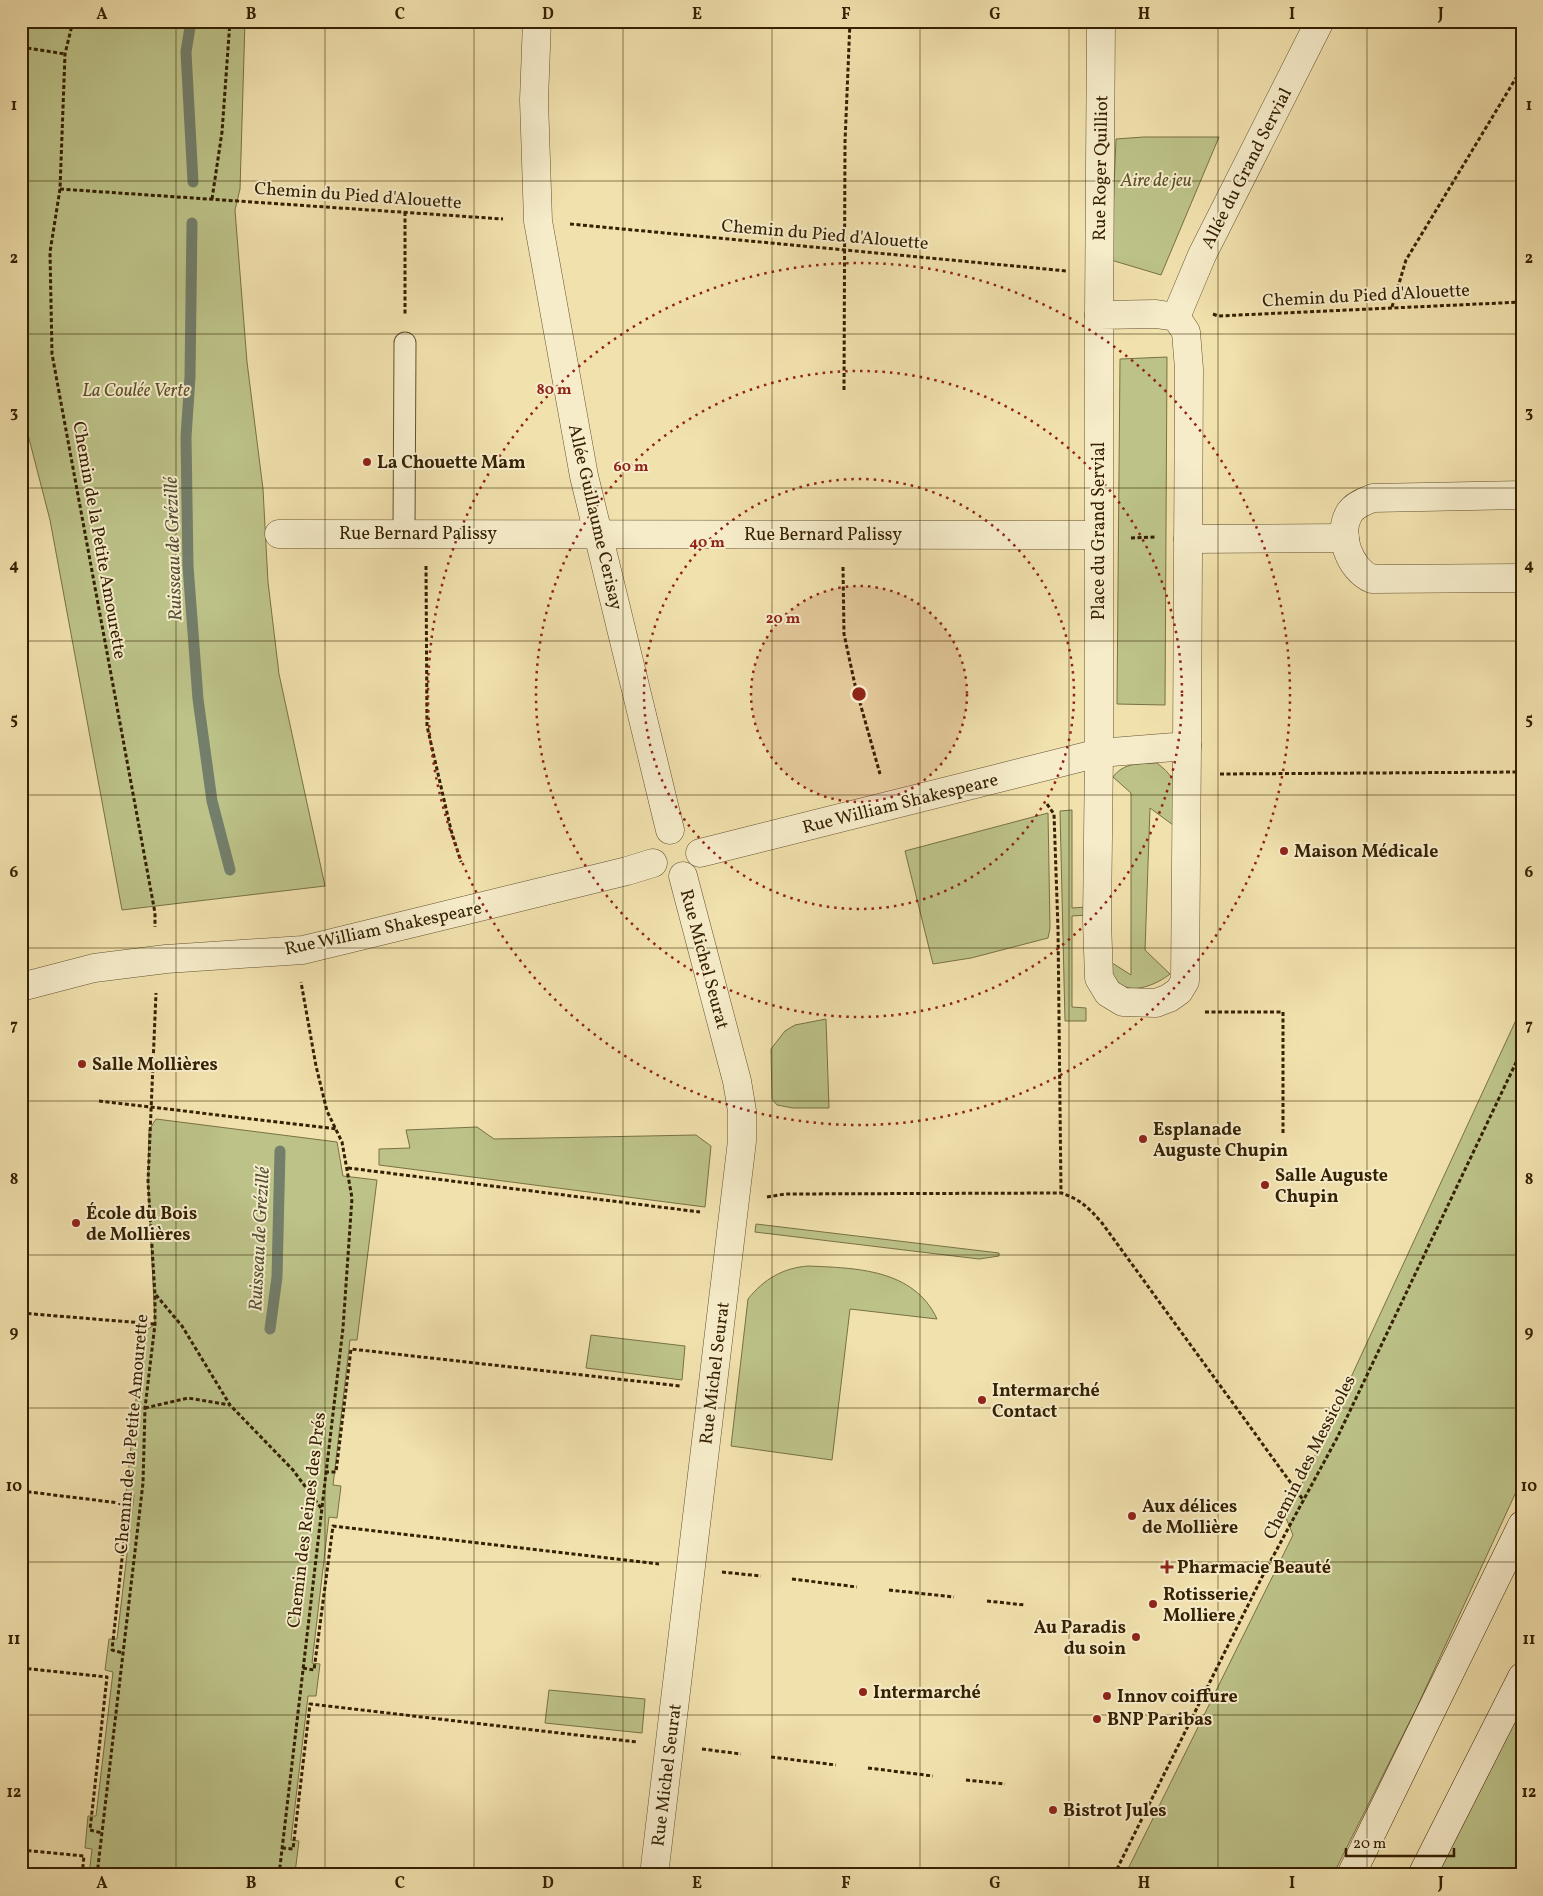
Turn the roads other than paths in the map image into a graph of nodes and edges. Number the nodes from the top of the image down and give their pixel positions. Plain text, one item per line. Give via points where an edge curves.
1 (537, 21) edge
2 (1101, 21) edge
3 (1320, 21) edge
4 (1099, 315) junction
5 (1176, 317) junction
6 (405, 343) road end
7 (1522, 496) edge
8 (415, 532) junction
9 (598, 533) junction
10 (278, 534) dead end
11 (1110, 537) junction
12 (1175, 538) junction
13 (1345, 538) junction
14 (1522, 578) edge
15 (1187, 746) junction
16 (1099, 753) junction
17 (670, 830) junction
18 (700, 853) junction
19 (653, 863) junction
20 (683, 876) junction
21 (21, 987) edge
22 (1522, 1525) edge
23 (1522, 1677) edge
24 (654, 1875) edge
25 (1351, 1875) edge
26 (1422, 1875) edge

1 - 9 street, Allée Guillaume Cerisay via 534,100 538,221 584,476
2 - 4 street, Rue Roger Quilliot
3 - 5 street, Allée du Grand Servial via 1202,255
4 - 5 street
4 - 11 street, Place du Grand Servial
5 - 12 street via 1186,332 1189,369
6 - 8 lane
7 - 13 street via 1373,498 1361,502 1350,512
8 - 9 street, Rue Bernard Palissy
8 - 10 street, Rue Bernard Palissy
9 - 11 street, Rue Bernard Palissy
9 - 17 street, Allée Guillaume Cerisay
11 - 16 street, Place du Grand Servial
12 - 13 street
12 - 15 street
13 - 14 street via 1355,567 1372,579
15 - 16 street
15 - 16 street via 1185,981 1179,991 1156,1003 1115,999 1100,978 1097,921
16 - 18 street, Rue William Shakespeare
17 - 18 street via 687,832 698,845
17 - 19 street via 654,842
18 - 20 street via 692,871
19 - 20 street via 666,876
19 - 21 street, Rue William Shakespeare via 303,950 166,959 94,968
20 - 24 street, Rue Michel Seurat via 737,1081 742,1141
22 - 25 street
23 - 26 street

